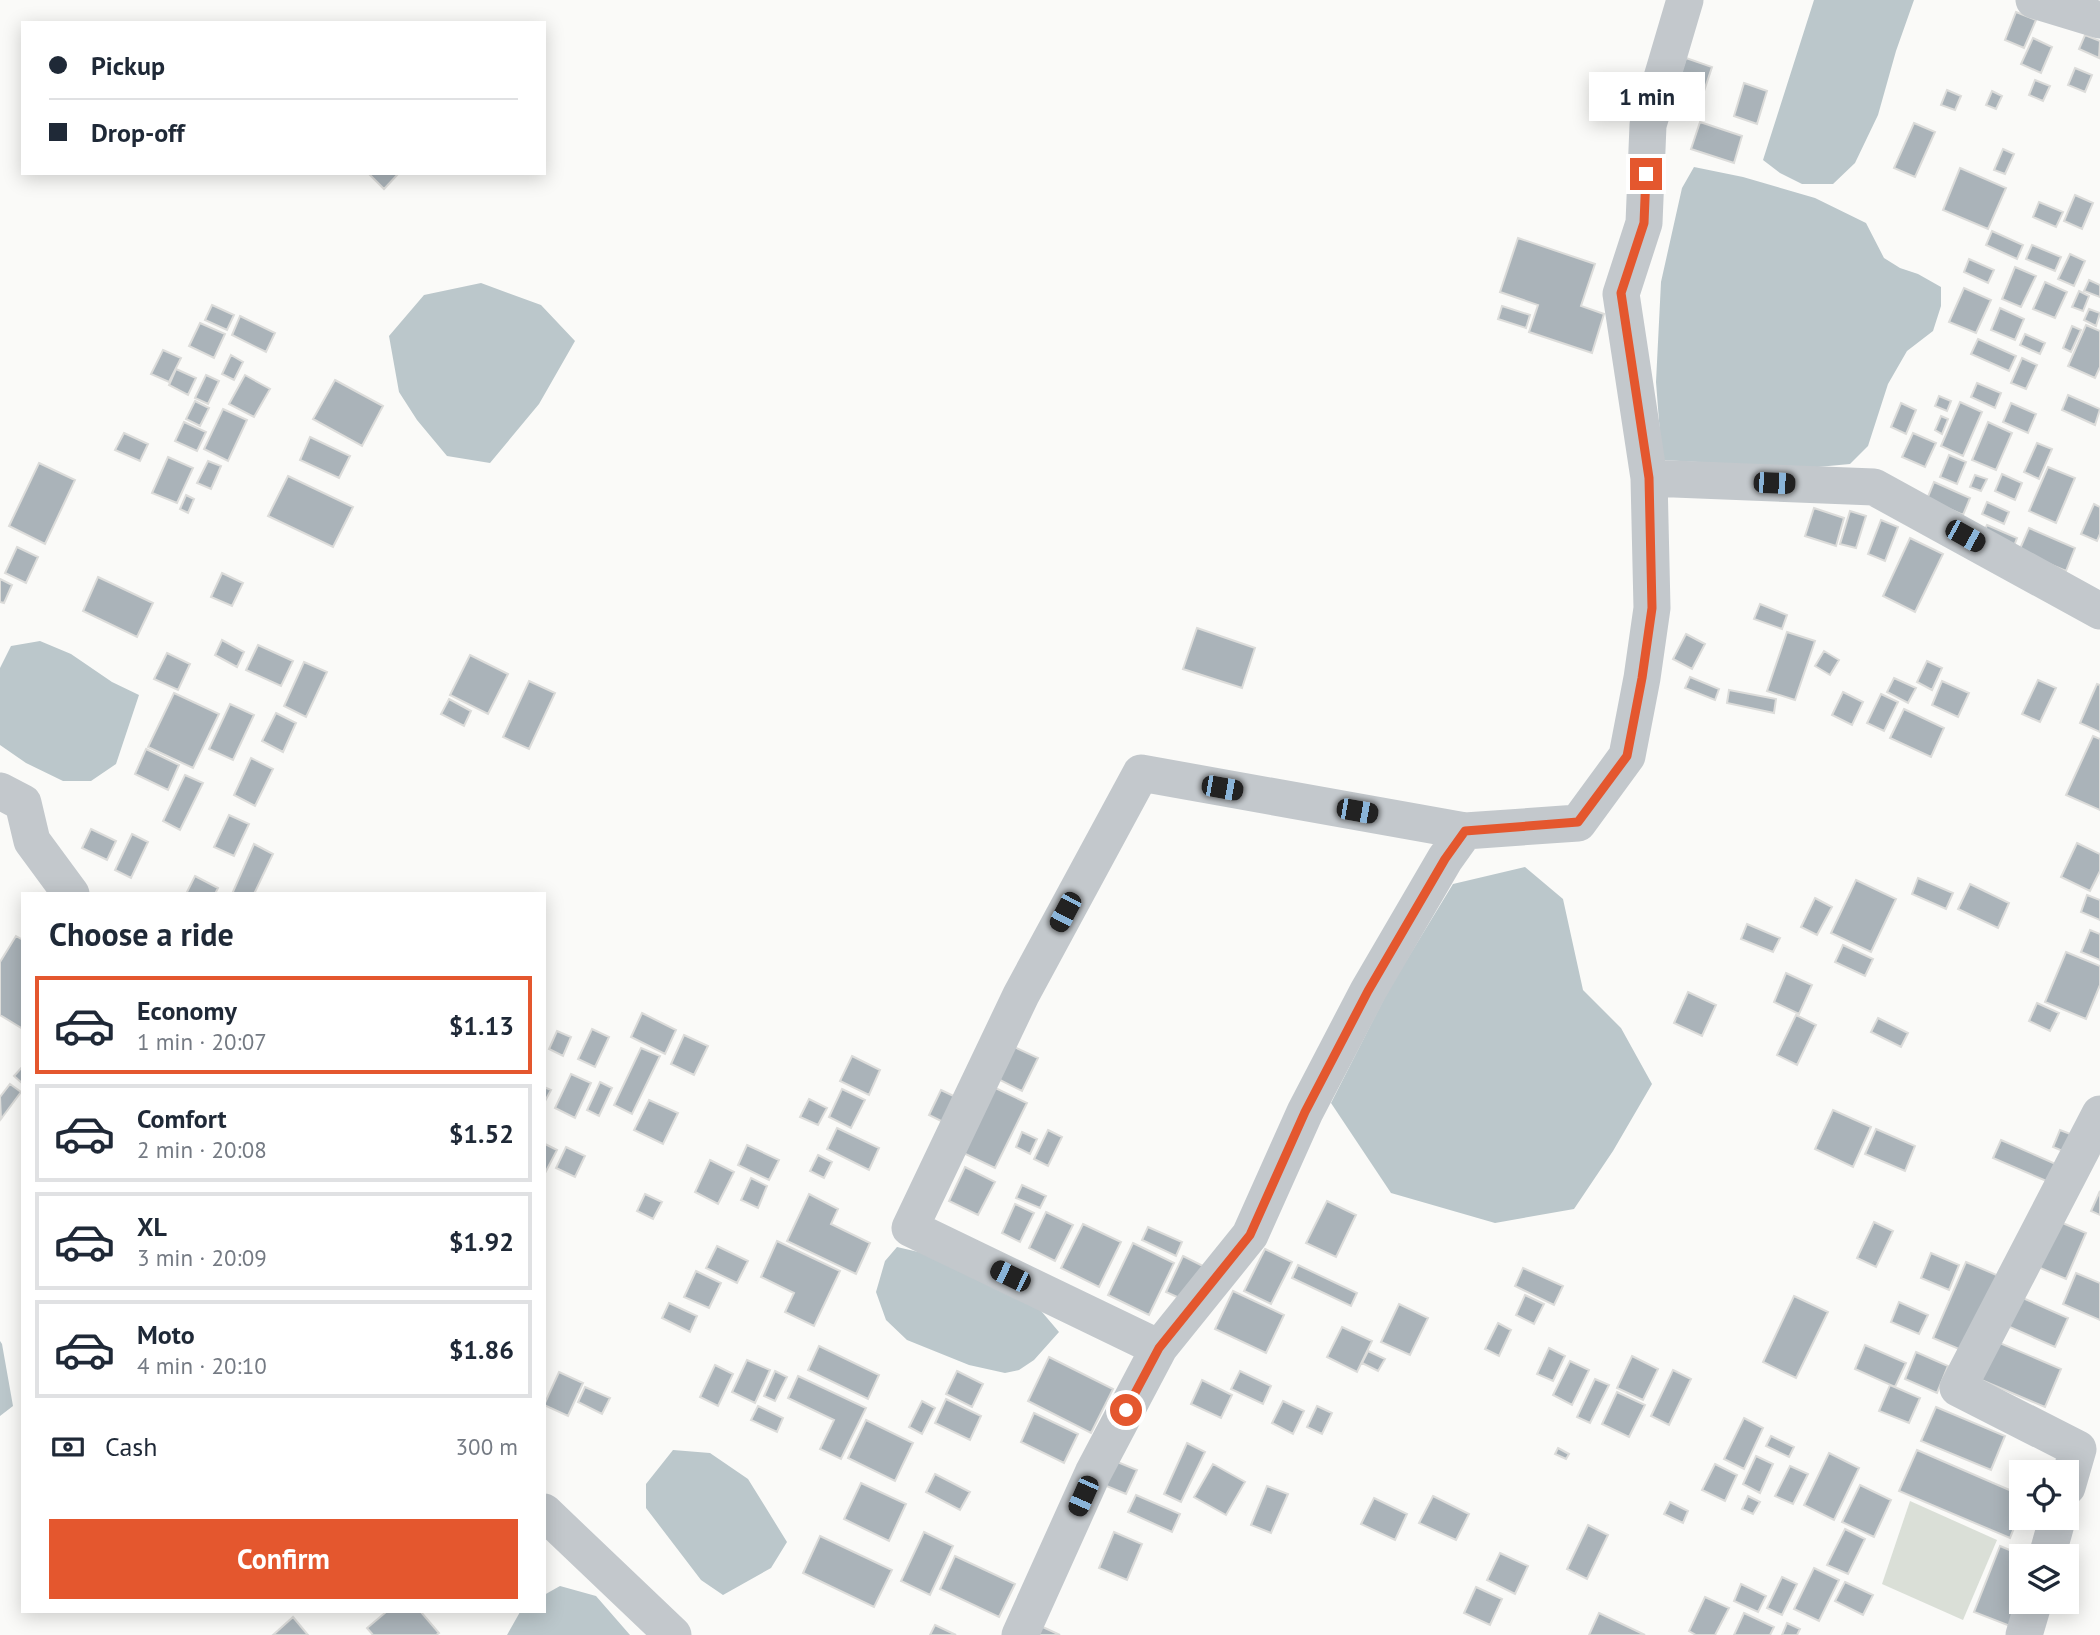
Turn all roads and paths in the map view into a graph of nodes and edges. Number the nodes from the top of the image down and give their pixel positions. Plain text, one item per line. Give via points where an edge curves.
1 (1685, 0) edge
2 (2035, 0) edge
3 (2100, 20) edge
4 (1649, 478) junction
5 (2100, 611) edge
6 (0, 791) edge
7 (1465, 831) junction
8 (70, 892) edge
9 (2100, 1114) edge
10 (1159, 1348) junction
11 (2075, 1460) edge
12 (546, 1514) edge
13 (2030, 1614) edge
14 (673, 1635) edge
15 (1020, 1635) edge
16 (2024, 1635) edge

1 - 4 street via 1648,125 1644,223 1621,293
2 - 3 street
4 - 5 street via 1874,487
4 - 7 street via 1652,608 1627,756 1578,822
6 - 8 street via 23,803 32,841
7 - 10 street via 1368,991 1305,1112 1250,1235
7 - 10 street via 1142,773 1021,995 910,1228
9 - 11 street via 1958,1388 2078,1449
10 - 15 street via 1093,1473
12 - 14 street
13 - 16 street

